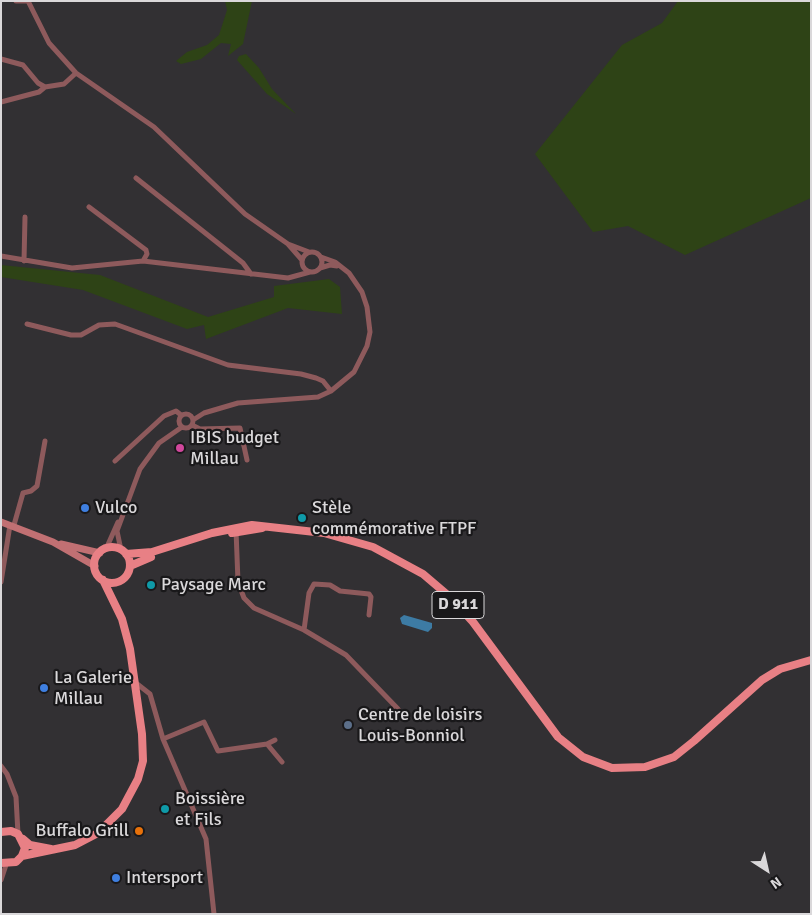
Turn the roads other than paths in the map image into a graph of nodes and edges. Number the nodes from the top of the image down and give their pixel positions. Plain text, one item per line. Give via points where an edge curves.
1 (16, 1) edge
2 (28, 1) edge
3 (1, 59) edge
4 (76, 73) junction
5 (45, 87) junction
6 (1, 102) edge
7 (136, 178) dead end
8 (89, 207) dead end
9 (25, 217) dead end
10 (288, 244) junction
11 (308, 252) junction
12 (1, 256) edge
13 (321, 257) junction
14 (24, 260) junction
15 (144, 261) junction
16 (302, 262) junction
17 (342, 267) junction
18 (320, 268) junction
19 (310, 272) junction
20 (251, 274) junction
21 (296, 276) junction
22 (27, 324) dead end
23 (331, 391) junction
24 (181, 415) junction
25 (192, 420) junction
26 (180, 425) junction
27 (45, 442) dead end
28 (247, 460) dead end
29 (115, 461) dead end
30 (125, 508) junction
31 (1, 522) edge
32 (12, 525) junction
33 (236, 530) junction
34 (53, 542) junction
35 (103, 551) junction
36 (124, 552) junction
37 (95, 566) junction
38 (130, 566) junction
39 (103, 580) junction
40 (2, 582) edge
41 (117, 582) junction
42 (117, 608) junction
43 (369, 615) dead end
44 (304, 630) junction
45 (811, 660) edge
46 (136, 683) junction
47 (398, 709) dead end
48 (163, 739) junction
49 (275, 740) dead end
50 (266, 744) junction
51 (282, 762) dead end
52 (1, 766) edge
53 (17, 818) junction
54 (4, 831) edge
55 (20, 837) junction
56 (58, 849) junction
57 (22, 856) junction
58 (4, 864) edge
59 (1, 880) edge
60 (214, 914) edge

1 - 2 street
2 - 4 street via 49,43
3 - 5 street via 23,66
4 - 5 street via 64,84
4 - 10 street via 154,127 245,214
5 - 6 street via 39,92
7 - 20 street via 243,263
8 - 15 street via 146,250
9 - 14 street
10 - 11 street
10 - 16 street
11 - 13 street
11 - 16 street
12 - 14 street
13 - 17 street
13 - 18 street
14 - 15 street via 72,268
15 - 20 street
16 - 19 street
16 - 21 street
17 - 18 street via 330,265
17 - 23 street via 362,292 370,332 354,372
18 - 19 street
19 - 21 street
20 - 21 street
22 - 23 street via 81,335 99,325 115,324 228,365 316,378
23 - 25 street via 302,400 238,403
24 - 25 street
24 - 26 street
24 - 29 street via 176,411 164,416
25 - 26 street via 186,428
25 - 28 street via 200,429 240,428
26 - 30 street via 144,461
27 - 32 street via 37,486 23,493
30 - 35 street
30 - 36 street via 117,531
31 - 32 main road
32 - 34 main road
32 - 40 street
33 - 36 main road, D 911 via 152,552
33 - 38 main road, D 911
33 - 44 street via 238,582 244,598 254,608
33 - 45 main road, D 911 via 268,526 302,529 343,537 402,561 436,585 473,622 558,737 575,753 601,765 622,769 645,767 674,757 762,680 780,669
34 - 35 main road
34 - 37 main road
35 - 36 main road
35 - 37 main road
36 - 38 main road
37 - 39 main road
38 - 41 main road via 126,576
39 - 41 main road
39 - 42 main road
41 - 42 main road via 114,595
42 - 46 main road via 128,641
43 - 44 street via 369,594 314,584 309,593
44 - 47 street via 346,654
46 - 48 street via 150,694
46 - 56 main road via 143,751 141,768 131,795 119,813 98,833 75,845
48 - 50 street via 204,722 218,750
48 - 60 street via 206,839
49 - 50 street
50 - 51 street
52 - 53 street via 16,797
53 - 54 street
53 - 55 street
54 - 55 main road
55 - 56 main road via 35,847
55 - 57 main road via 25,848
56 - 57 main road
57 - 58 main road via 16,862
58 - 59 street

